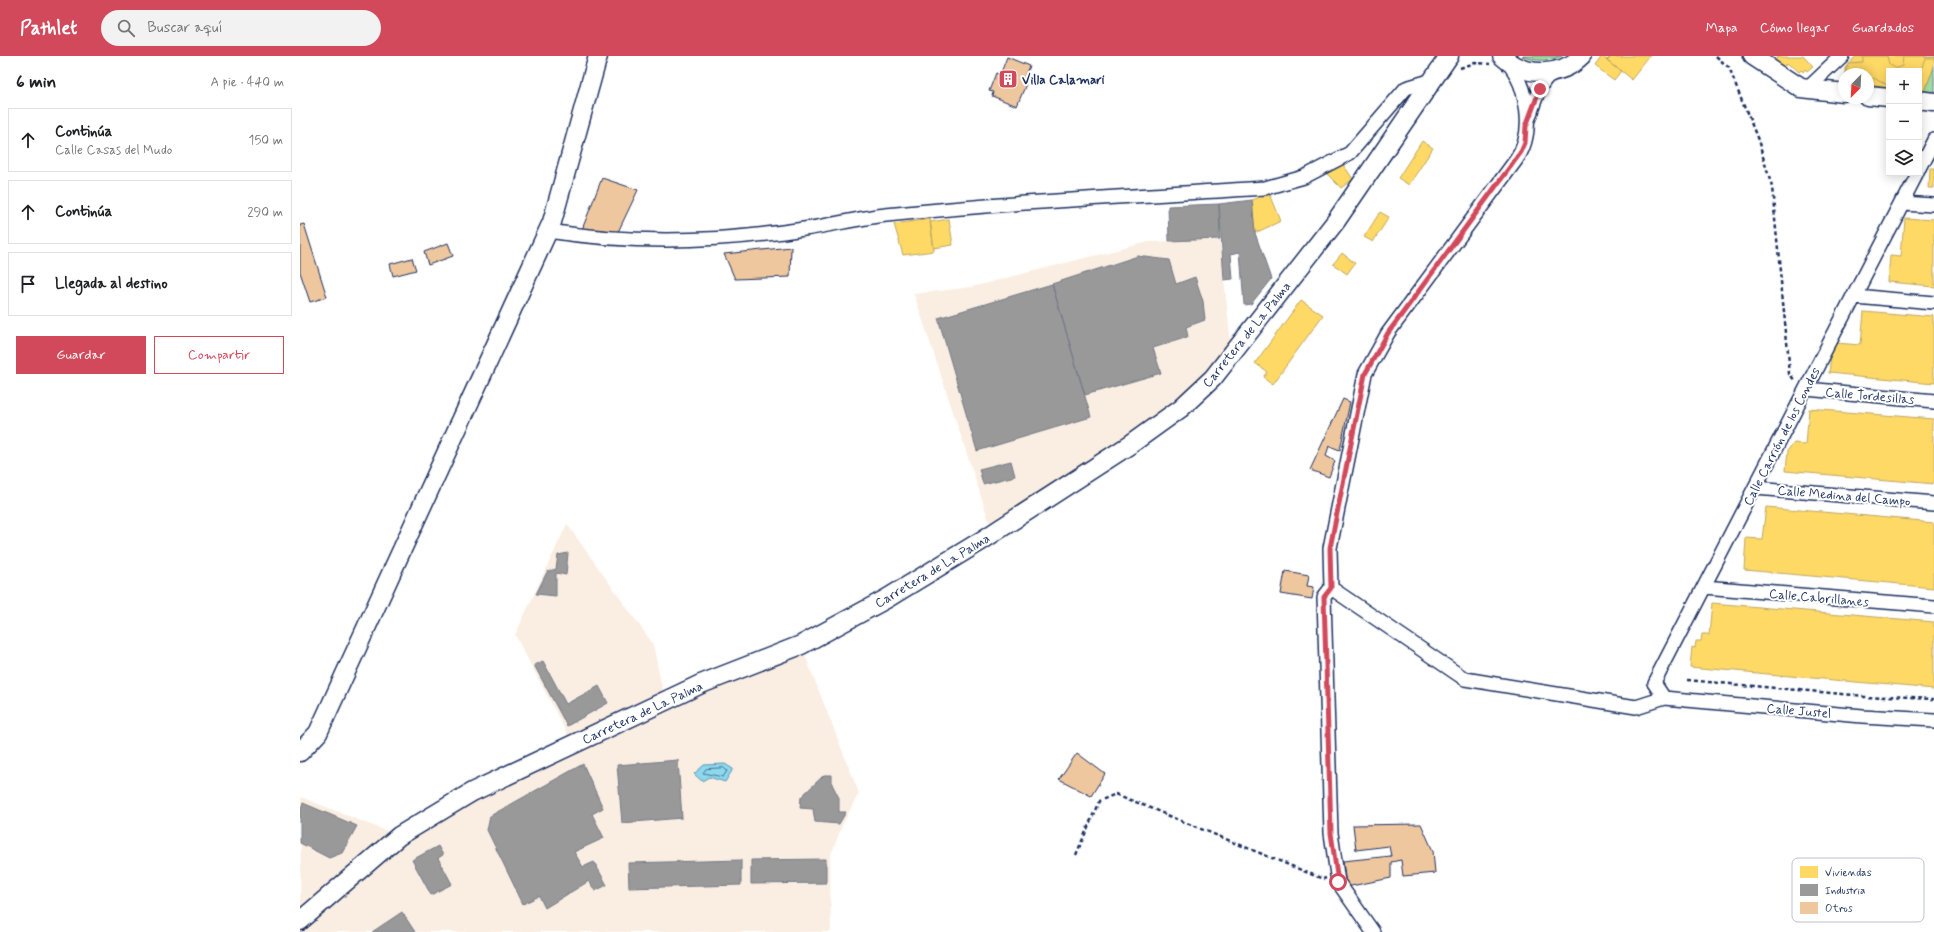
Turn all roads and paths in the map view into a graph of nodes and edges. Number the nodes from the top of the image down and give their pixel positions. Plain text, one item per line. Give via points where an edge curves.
1 (598, 56) edge
2 (1582, 56) edge
3 (1716, 56) edge
4 (1752, 56) edge
5 (1842, 56) edge
6 (1501, 60) edge
7 (1447, 66) edge
8 (1563, 69) junction
9 (1807, 89) junction
10 (1838, 92) edge
11 (1874, 97) edge
12 (1886, 98) edge
13 (1922, 101) edge
14 (1934, 103) edge
15 (1526, 126) junction
16 (1934, 140) edge
17 (1922, 163) edge
18 (1916, 176) edge
19 (1902, 203) junction
20 (1934, 205) edge
21 (548, 232) junction
22 (1854, 296) junction
23 (1934, 303) edge
24 (1804, 391) junction
25 (1934, 401) edge
26 (1755, 488) junction
27 (1934, 503) edge
28 (1704, 587) junction
29 (1331, 588) junction
30 (1934, 606) edge
31 (1687, 680) dead end
32 (1664, 698) junction
33 (1934, 700) edge
34 (1934, 720) edge
35 (300, 752) edge
36 (1076, 855) dead end
37 (1336, 874) junction
38 (300, 921) edge
39 (1373, 932) edge

1 - 21 main road
2 - 8 main road
3 - 24 path via 1729,68 1758,140 1772,187 1790,374
4 - 9 main road via 1801,88
5 - 9 street
6 - 7 path
6 - 8 main road via 1531,72
6 - 15 street via 1518,77 1522,87
7 - 21 street via 1406,88 1350,153 1304,177 1266,188 884,215 803,229 728,238 649,240
7 - 38 main road, Carretera de La Palma via 1336,220 1213,378 1181,408 1131,444 981,541 801,645 702,684 472,792 399,836
8 - 15 street via 1543,83
9 - 10 main road
11 - 12 main road
13 - 14 main road
15 - 29 street via 1525,143 1521,152 1388,333 1365,374 1330,548
16 - 17 street
18 - 19 street, Calle Carrión de los Condes
19 - 20 street
19 - 22 street, Calle Carrión de los Condes
21 - 35 main road via 318,733
22 - 23 street
22 - 24 street, Calle Carrión de los Condes
24 - 25 street, Calle Tordesillas
24 - 26 street, Calle Carrión de los Condes
26 - 27 street, Calle Medina del Campo
26 - 28 street, Calle Carrión de los Condes
28 - 30 street, Calle Cabrillanes
28 - 32 street, Calle Carrión de los Condes via 1654,683
29 - 32 street via 1465,679 1636,707
29 - 37 street via 1324,597 1331,833
31 - 33 path
32 - 34 street, Calle Justel
36 - 37 path via 1100,801 1116,794 1323,879
37 - 39 street via 1338,882

